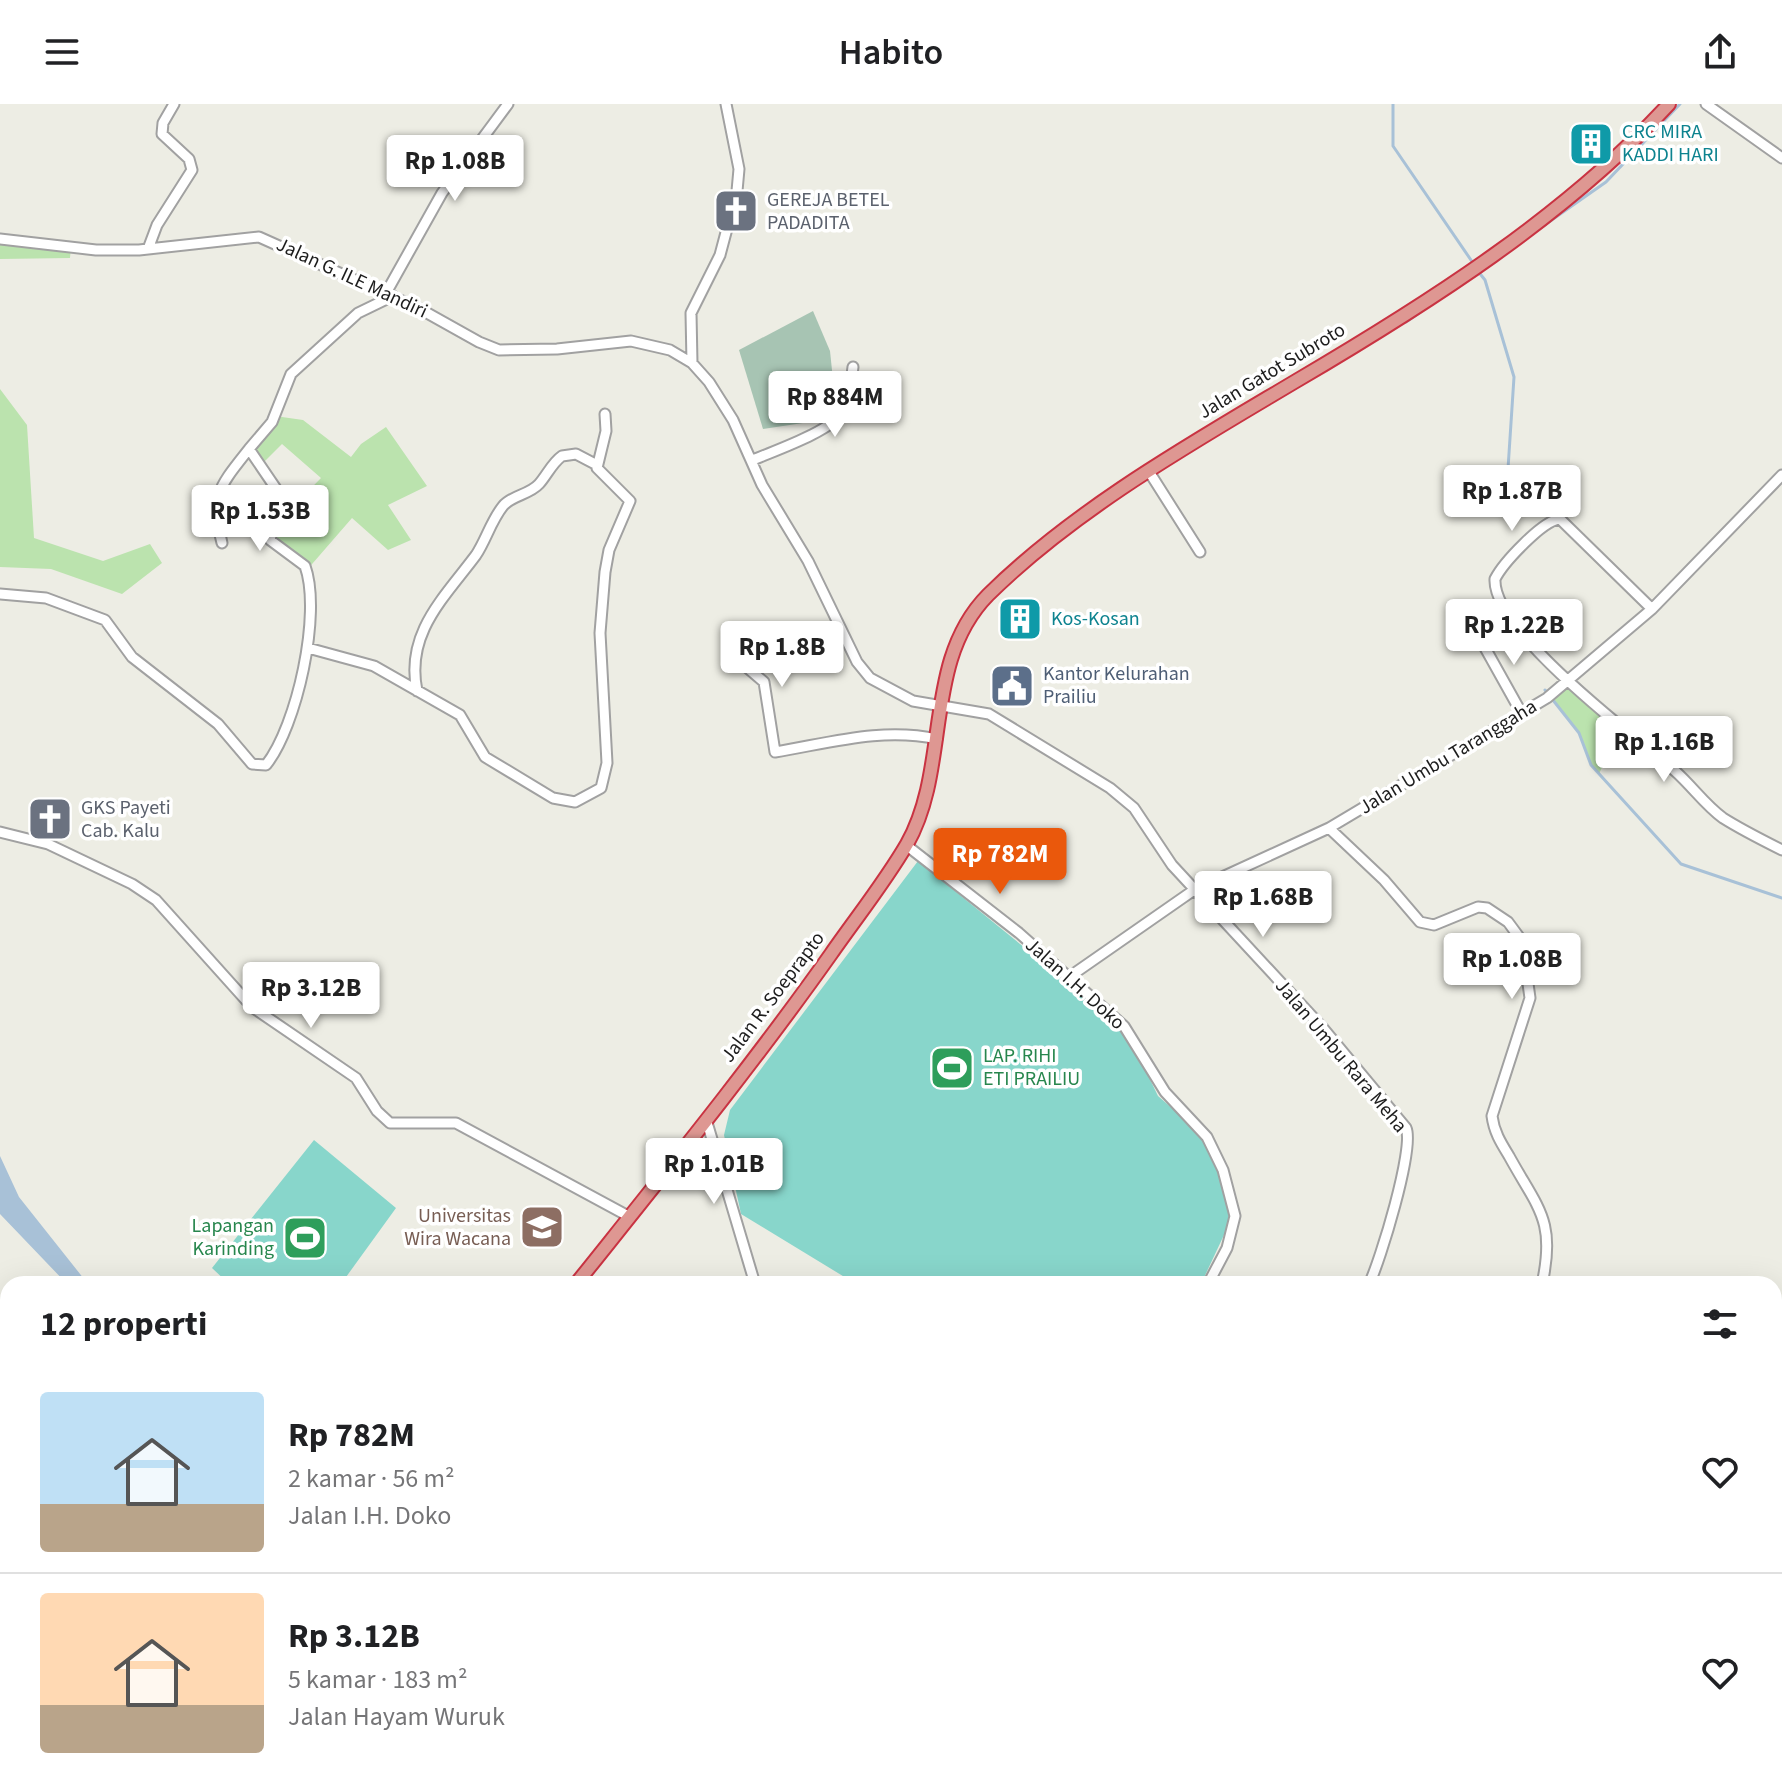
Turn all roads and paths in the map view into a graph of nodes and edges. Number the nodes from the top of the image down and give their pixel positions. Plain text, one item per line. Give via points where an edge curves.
1 (174, 104) edge
2 (508, 104) edge
3 (726, 104) edge
4 (1669, 104) edge
5 (1706, 104) edge
6 (1782, 158) edge
7 (0, 239) edge
8 (148, 249) junction
9 (389, 294) junction
10 (692, 363) junction
11 (853, 367) dead end
12 (605, 414) dead end
13 (249, 449) junction
14 (753, 460) junction
15 (597, 465) junction
16 (1148, 470) junction
17 (1782, 475) edge
18 (222, 543) dead end
19 (1200, 552) dead end
20 (0, 594) edge
21 (1652, 609) junction
22 (1509, 619) junction
23 (308, 648) junction
24 (736, 658) dead end
25 (1569, 681) junction
26 (417, 691) junction
27 (941, 705) junction
28 (1522, 714) junction
29 (937, 739) junction
30 (1329, 828) junction
31 (0, 832) edge
32 (906, 845) junction
33 (1782, 850) edge
34 (1194, 890) junction
35 (1069, 977) junction
36 (706, 1119) junction
37 (630, 1217) junction
38 (582, 1276) edge
39 (753, 1276) edge
40 (1212, 1276) edge
41 (1372, 1276) edge
42 (1544, 1276) edge

1 - 8 street via 162,134 189,159 192,170
2 - 9 street via 442,193
3 - 10 street via 739,169 737,191 720,255 691,313
4 - 16 highway, Jalan Gatot Subroto via 1588,185 1475,266
5 - 6 street
7 - 8 street, Jalan G. ILE Mandiri via 96,250
8 - 9 street, Jalan G. ILE Mandiri via 259,237
9 - 10 street, Jalan G. ILE Mandiri via 499,350 631,341 670,350
9 - 13 street via 362,310 291,374 272,422
10 - 14 street, Jalan Umbu Rara Meha via 717,392
11 - 14 street via 841,415
12 - 15 street
13 - 18 street via 216,493
13 - 23 street via 281,496 270,540 307,572
14 - 27 street, Jalan Umbu Rara Meha via 857,662 870,678 892,691
15 - 26 street via 576,454 562,456 532,491 501,508 421,635 412,669
15 - 26 street via 630,501 609,550 603,586 600,633 607,763 601,788 575,802 527,785 485,757 466,720
16 - 19 street
16 - 27 highway, Jalan Gatot Subroto via 985,598 957,639
17 - 21 street, Jalan Umbu Taranggaha
20 - 23 street via 46,598 105,620 132,657 218,724 258,766 270,760 291,711
21 - 22 street via 1569,524 1556,519 1495,579 1496,595
21 - 25 street, Jalan Umbu Taranggaha
22 - 25 street
22 - 28 street via 1479,637
23 - 26 street via 374,666
24 - 29 street via 764,682 775,752 875,734
25 - 28 street, Jalan Umbu Taranggaha
25 - 33 street via 1721,817
27 - 29 highway, Jalan R. Soeprapto
27 - 34 street, Jalan Umbu Rara Meha via 989,714 1110,788 1134,808
28 - 30 street, Jalan Umbu Taranggaha
29 - 32 highway, Jalan R. Soeprapto via 928,795
30 - 34 street, Jalan Umbu Taranggaha
30 - 42 street via 1420,922 1434,925 1487,908 1508,922 1522,941 1530,998 1492,1116 1496,1133 1545,1220
31 - 37 street via 48,844 156,900 252,1007 356,1078 390,1123 456,1123
32 - 35 street, Jalan I.H. Doko
32 - 36 highway, Jalan R. Soeprapto via 788,1014
34 - 35 street, Jalan Umbu Taranggaha
34 - 41 street, Jalan Umbu Rara Meha via 1322,1027 1408,1131 1391,1218
35 - 40 street, Jalan I.H. Doko via 1124,1026 1165,1092 1207,1137 1219,1161 1235,1216
36 - 37 highway, Jalan R. Soeprapto
36 - 39 street
37 - 38 highway, Jalan R. Soeprapto

